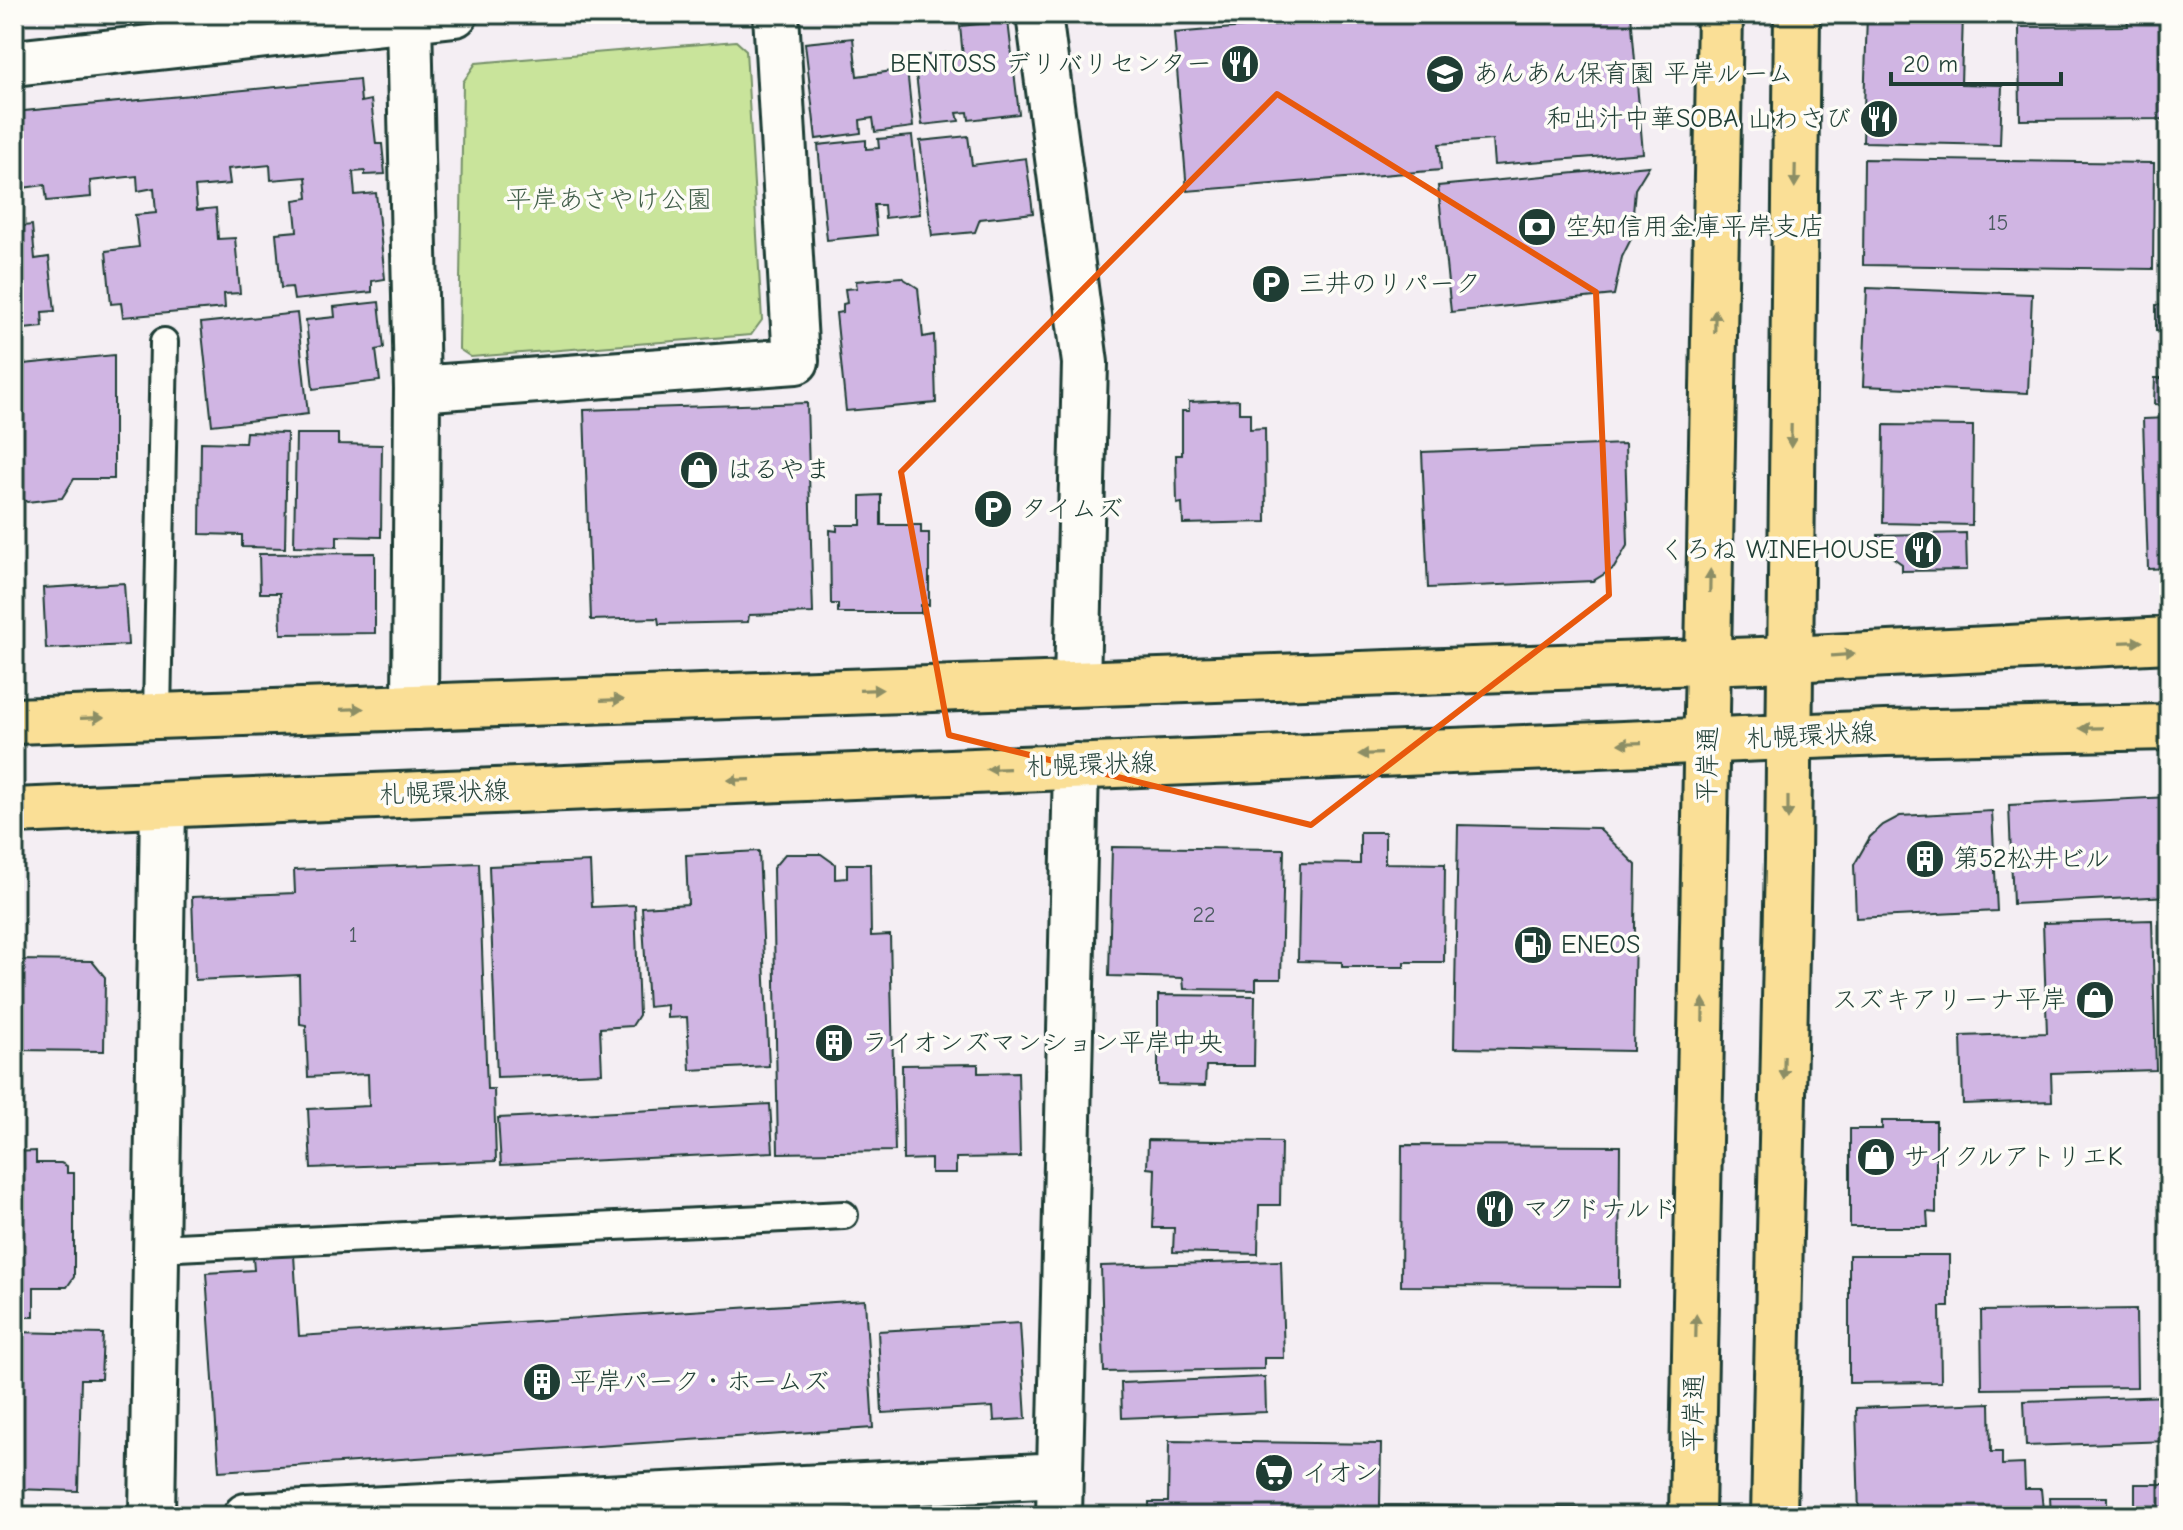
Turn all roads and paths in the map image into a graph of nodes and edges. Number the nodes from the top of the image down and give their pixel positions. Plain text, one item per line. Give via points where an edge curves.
1 (455, 14) edge
2 (776, 14) edge
3 (1039, 14) edge
4 (1720, 14) edge
5 (1797, 14) edge
6 (409, 18) junction
7 (14, 63) edge
8 (164, 342) dead end
9 (417, 389) junction
10 (2169, 640) edge
11 (1709, 659) junction
12 (1789, 659) junction
13 (1077, 683) junction
14 (415, 707) junction
15 (157, 715) junction
16 (14, 721) edge
17 (2169, 727) edge
18 (1789, 739) junction
19 (1708, 740) junction
20 (1076, 766) junction
21 (163, 805) junction
22 (14, 811) edge
23 (844, 1215) dead end
24 (157, 1248) junction
25 (1060, 1496) edge
26 (433, 1511) edge
27 (152, 1516) edge
28 (246, 1516) edge
29 (1692, 1516) edge
30 (1774, 1516) edge

1 - 6 street
2 - 9 street via 796,361
3 - 13 street via 1085,363
11 -> 4 main road, 平岸通
5 -> 12 main road
6 - 7 street
6 - 9 street
8 - 15 lane
9 - 14 street
12 -> 10 main road
11 - 12 main road
11 - 13 main road
11 - 19 main road, 平岸通
12 - 18 main road
14 -> 13 main road
15 -> 14 main road
16 -> 15 main road
17 -> 18 main road, 札幌環状線
18 - 19 main road, 札幌環状線
18 -> 30 main road
19 -> 20 main road, 札幌環状線
29 -> 19 main road, 平岸通
20 -> 21 main road, 札幌環状線
20 - 25 street
21 - 22 main road, 札幌環状線
21 - 24 street
23 - 24 lane
24 - 27 street
25 - 26 street
26 - 28 street

